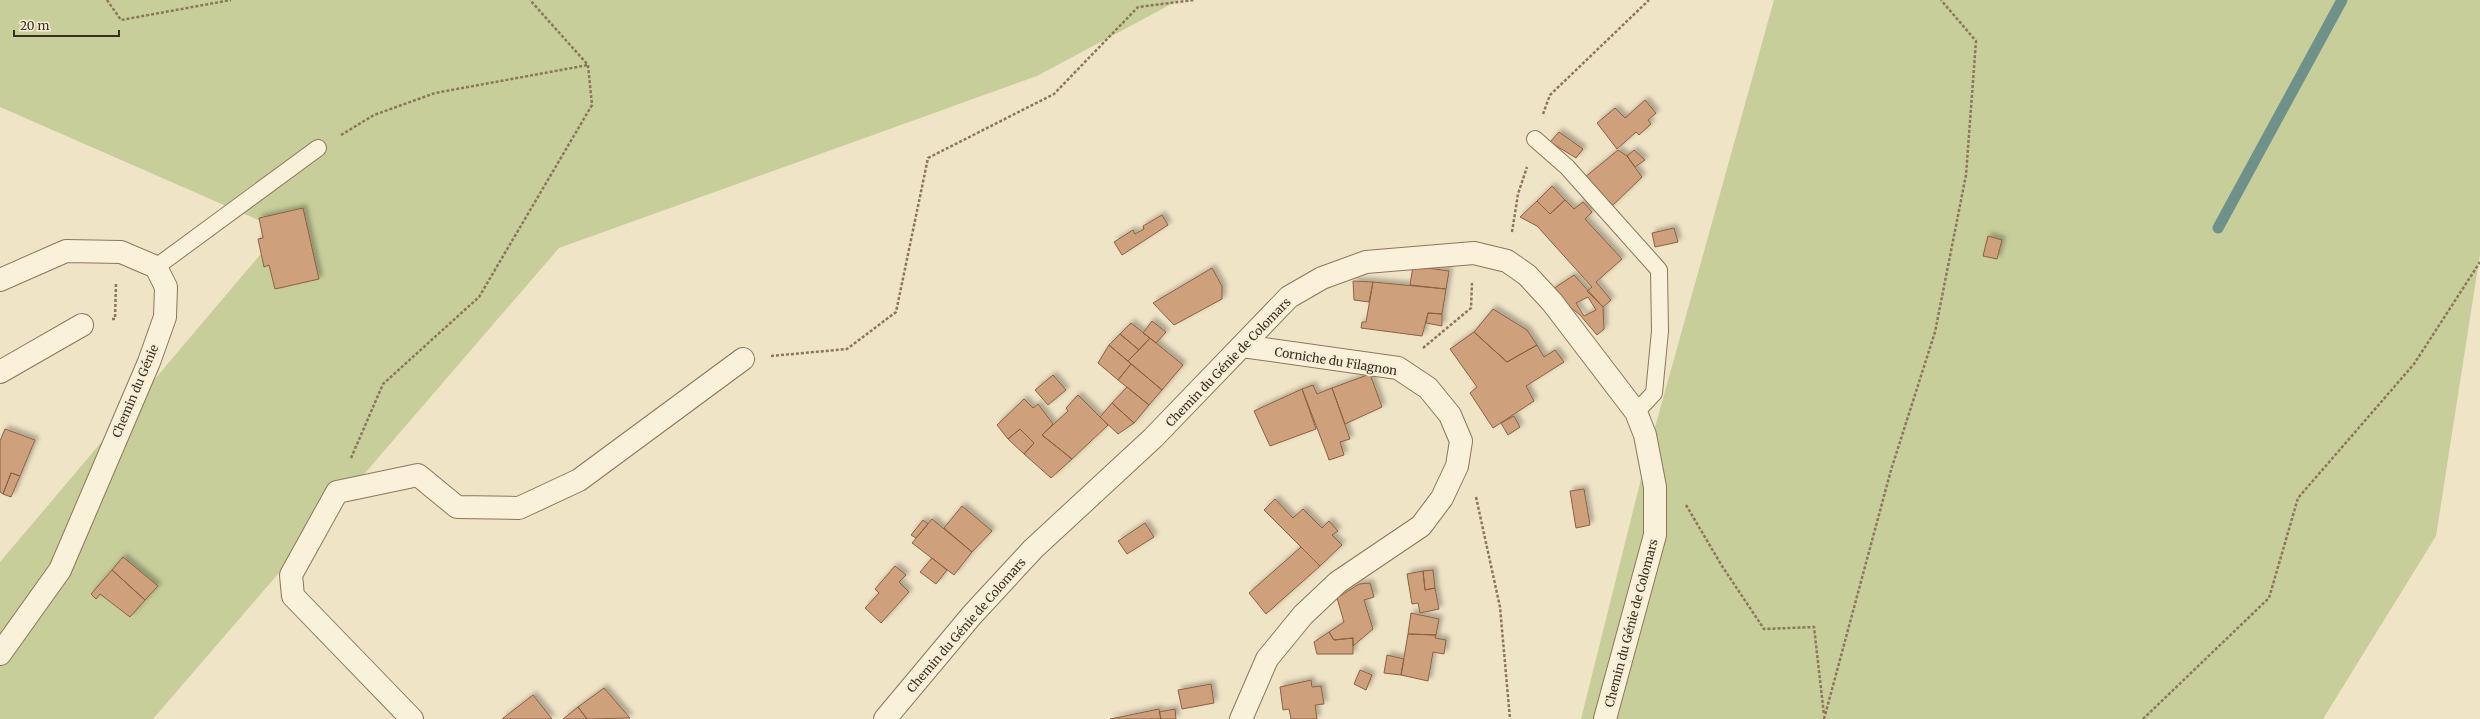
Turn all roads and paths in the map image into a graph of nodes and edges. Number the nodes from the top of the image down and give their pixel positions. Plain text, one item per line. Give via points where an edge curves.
1 (107, 0) edge
2 (231, 0) edge
3 (530, 0) edge
4 (1194, 0) edge
5 (1649, 0) edge
6 (1941, 0) edge
7 (588, 65) junction
8 (1536, 139) junction
9 (318, 148) joint
10 (1474, 253) junction
11 (1507, 261) junction
12 (2480, 262) edge
13 (156, 267) junction
14 (0, 280) edge
15 (82, 325) joint
16 (1242, 346) junction
17 (743, 359) joint
18 (1398, 368) junction
19 (0, 372) edge
20 (1636, 412) junction
21 (1457, 466) junction
22 (337, 492) junction
23 (1683, 501) dead end
24 (0, 654) edge
25 (1824, 718) edge
26 (412, 719) edge
27 (885, 719) edge
28 (1241, 719) edge
29 (1510, 719) edge
30 (1605, 719) edge
31 (2143, 719) edge

1 - 2 path via 121,20
3 - 7 path
4 - 17 path via 1138,7 1054,94 928,158 896,312 847,349
5 - 8 path via 1550,95
6 - 25 path via 1976,41 1966,175 1935,332 1891,470
7 - 9 path via 435,93 374,115
7 - 22 path via 592,105 479,297 383,384
8 - 11 path via 1518,194
8 - 20 lane via 1567,167 1659,270 1660,331 1654,393
9 - 13 lane
10 - 11 street, Chemin du Génie de Colomars
10 - 16 street, Chemin du Génie de Colomars via 1366,262 1322,278 1289,297
10 - 18 path via 1470,308
11 - 20 street, Chemin du Génie de Colomars via 1527,275 1552,302
12 - 31 path via 2414,364 2298,498 2269,598
13 - 14 street via 120,252 66,251
13 - 15 path via 116,281 115,319
13 - 24 street, Chemin du Génie via 166,287 165,317 148,362 60,570
15 - 19 street
16 - 18 street, Corniche du Filagnon
16 - 27 street, Chemin du Génie de Colomars via 1153,438 1033,549 972,615
17 - 22 street via 579,480 519,508 457,507 418,475
18 - 21 street, Corniche du Filagnon via 1428,388 1450,415 1461,441
20 - 30 street, Chemin du Génie de Colomars via 1645,435 1655,487 1654,535
21 - 28 street, Corniche du Filagnon via 1442,498 1421,526 1338,582 1303,615 1267,659
21 - 29 path via 1474,490 1500,607
22 - 26 street via 291,575 293,596
23 - 25 path via 1764,629 1814,627

